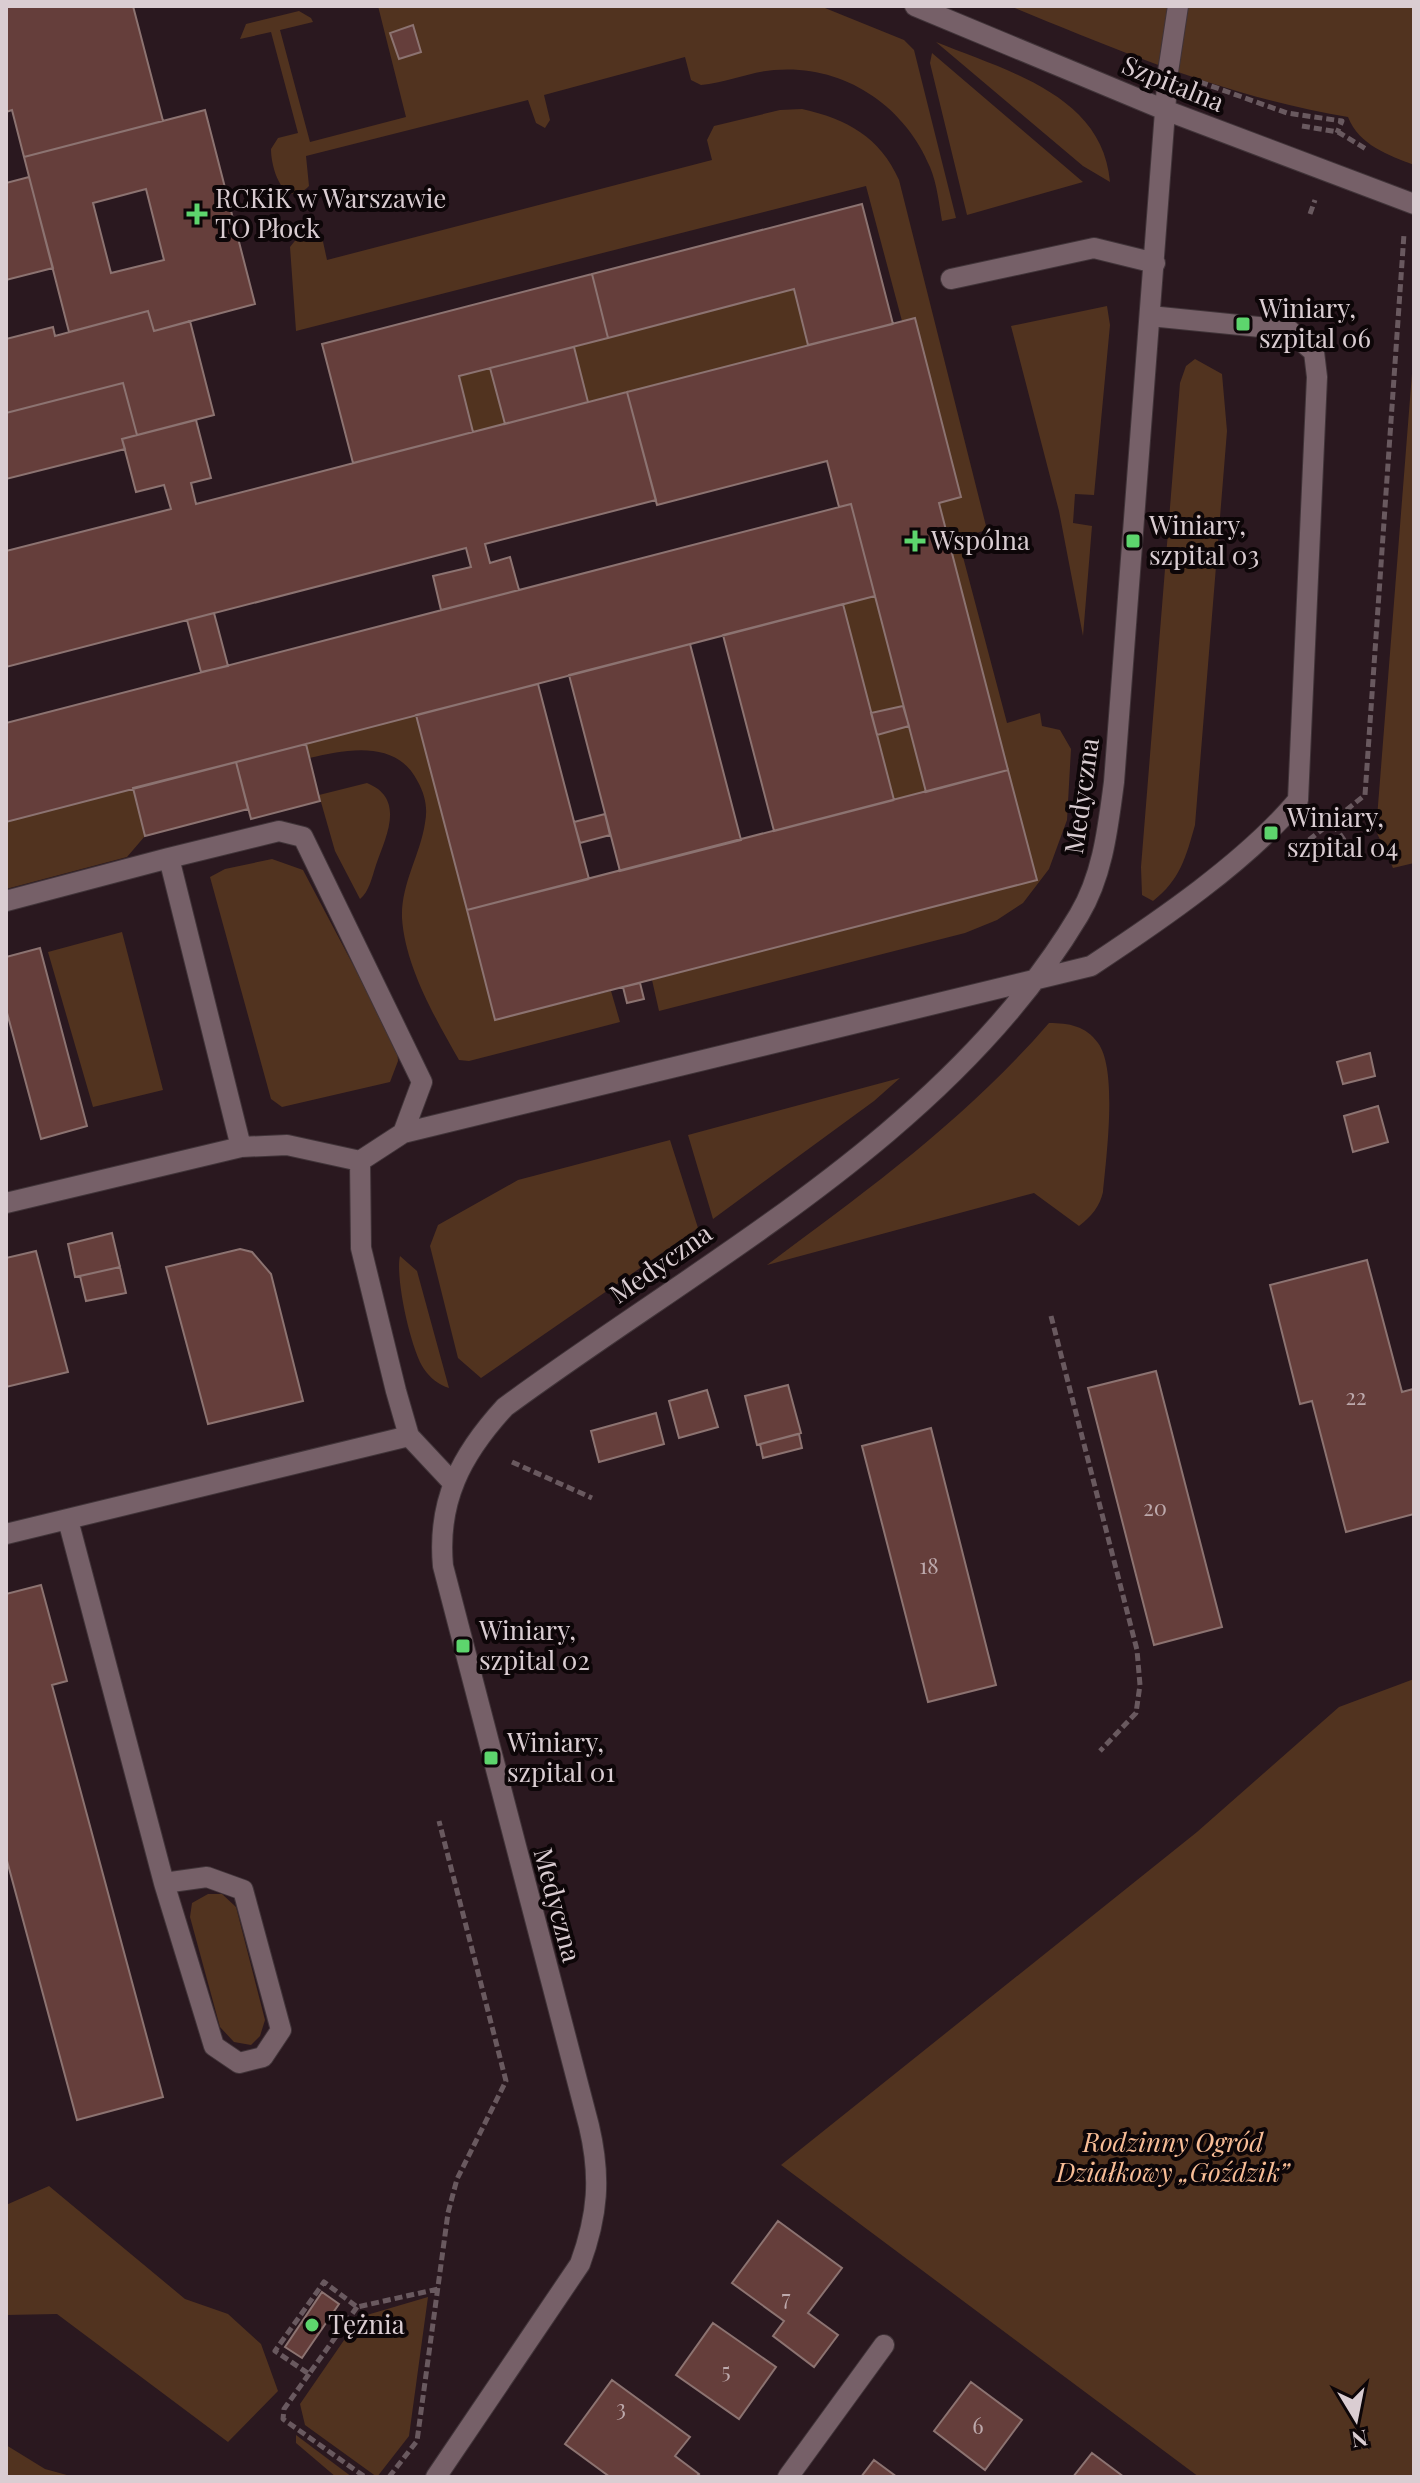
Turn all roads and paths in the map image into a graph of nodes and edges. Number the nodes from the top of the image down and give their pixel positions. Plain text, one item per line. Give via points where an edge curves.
1 (915, 6) edge
2 (1178, 6) edge
3 (1165, 110) junction
4 (1414, 204) edge
5 (1404, 229) dead end
6 (1155, 263) junction
7 (951, 279) dead end
8 (1150, 316) junction
9 (1333, 824) junction
10 (1302, 845) dead end
11 (1348, 846) dead end
12 (169, 858) junction
13 (6, 901) edge
14 (1030, 984) junction
15 (403, 1133) junction
16 (241, 1147) junction
17 (360, 1161) junction
18 (6, 1203) edge
19 (1051, 1316) dead end
20 (409, 1436) junction
21 (512, 1462) dead end
22 (453, 1483) junction
23 (592, 1498) dead end
24 (68, 1520) junction
25 (6, 1534) edge
26 (1100, 1751) dead end
27 (439, 1821) dead end
28 (164, 1883) junction
29 (438, 2289) junction
30 (357, 2307) junction
31 (884, 2345) dead end
32 (309, 2374) junction
33 (365, 2477) edge
34 (389, 2477) edge
35 (436, 2477) edge
36 (788, 2477) edge

1 - 3 street, Szpitalna
2 - 3 street, Medyczna
3 - 4 street, Szpitalna
3 - 6 street, Medyczna
5 - 9 path via 1365,795
6 - 7 street via 1094,248
6 - 8 street, Medyczna
8 - 14 street, Medyczna via 1108,827 1095,879 1079,914
8 - 14 street via 1289,330 1314,352 1298,800 1271,833 1144,931 1091,966
9 - 10 path
9 - 11 path
12 - 13 street
12 - 15 street via 279,831 303,837 422,1082
12 - 16 street
14 - 15 street
14 - 22 street, Medyczna via 924,1101 835,1174 505,1407 481,1433
15 - 17 street
16 - 17 street via 287,1145
16 - 18 street
17 - 20 street via 361,1248
19 - 26 path via 1137,1650 1136,1713
20 - 22 street
20 - 24 street
21 - 23 path
22 - 35 street, Medyczna via 440,1535 443,1566 589,2126 598,2183 594,2226 580,2264
24 - 25 street
24 - 28 street
27 - 29 path via 506,2081 457,2179
28 - 28 street via 214,2046 239,2063 263,2057 281,2030 243,1890 207,1877
29 - 30 path
29 - 34 path via 417,2441
30 - 32 path
30 - 32 path via 324,2282 275,2351
31 - 36 street
32 - 33 path via 284,2409 283,2419

